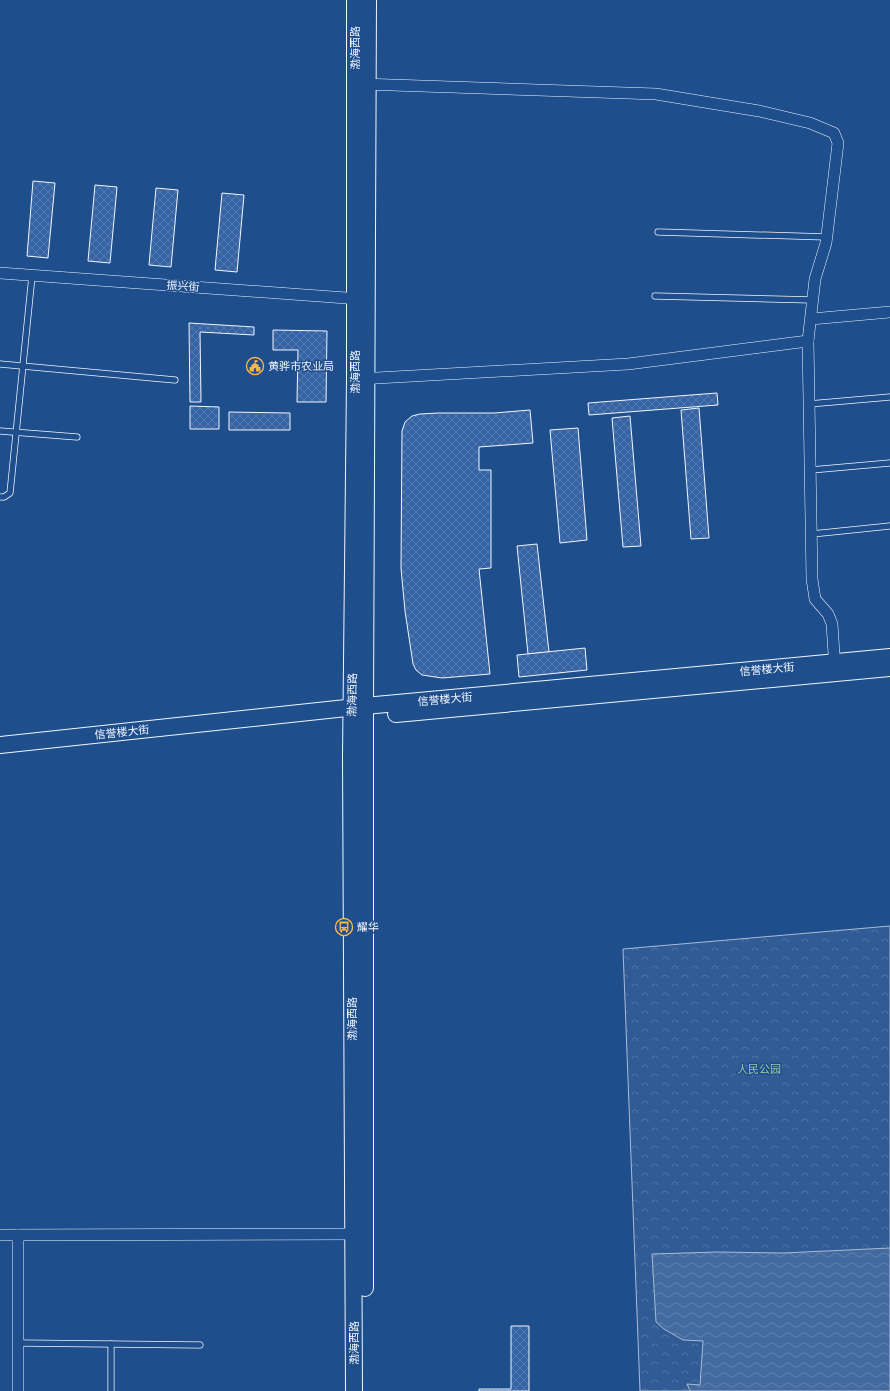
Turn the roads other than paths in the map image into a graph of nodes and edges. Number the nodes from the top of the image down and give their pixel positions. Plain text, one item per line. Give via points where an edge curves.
1 (355, 0) edge
2 (368, 0) edge
3 (361, 84) junction
4 (658, 232) dead end
5 (827, 237) junction
6 (0, 273) edge
7 (32, 276) junction
8 (655, 296) dead end
9 (361, 299) junction
10 (813, 300) junction
11 (890, 312) edge
12 (811, 319) junction
13 (808, 341) junction
14 (0, 364) edge
15 (24, 366) junction
16 (361, 379) junction
17 (175, 380) dead end
18 (890, 397) edge
19 (808, 404) junction
20 (0, 430) edge
21 (17, 432) junction
22 (77, 438) dead end
23 (890, 463) edge
24 (811, 470) junction
25 (0, 497) edge
26 (890, 526) edge
27 (812, 534) junction
28 (890, 657) edge
29 (835, 668) junction
30 (890, 668) edge
31 (358, 712) junction
32 (0, 745) edge
33 (0, 755) edge
34 (359, 1234) junction
35 (0, 1235) edge
36 (18, 1235) junction
37 (18, 1344) junction
38 (111, 1344) junction
39 (200, 1346) dead end
40 (18, 1391) edge
41 (111, 1391) edge
42 (354, 1391) edge
43 (365, 1391) edge

1 - 3 main road, 渤海西路
2 - 3 main road, 渤海西路
3 - 5 street via 656,94 759,110 810,123 834,133 838,143
3 - 9 main road, 渤海西路
4 - 5 lane
5 - 10 street
6 - 7 street, 振兴街
7 - 9 street, 振兴街
7 - 15 lane
8 - 10 lane
9 - 16 main road, 渤海西路
10 - 12 street
11 - 12 street
12 - 13 street
13 - 16 street via 628,364
13 - 19 street
14 - 15 lane
15 - 17 lane
15 - 21 lane
16 - 31 main road, 渤海西路
18 - 19 lane
19 - 24 street
20 - 21 lane
21 - 22 lane
21 - 25 lane via 10,493
23 - 24 lane
24 - 27 street
26 - 27 lane
27 - 29 street via 812,579 815,599 828,614 832,624
28 - 29 main road, 信誉楼大街
29 - 30 main road, 信誉楼大街
29 - 31 main road, 信誉楼大街
31 - 32 main road, 信誉楼大街
31 - 33 main road, 信誉楼大街
31 - 34 main road, 渤海西路
34 - 36 street
34 - 42 main road, 渤海西路
34 - 43 main road, 渤海西路
35 - 36 street
36 - 37 street
37 - 38 lane
37 - 40 street
38 - 39 lane
38 - 41 lane

